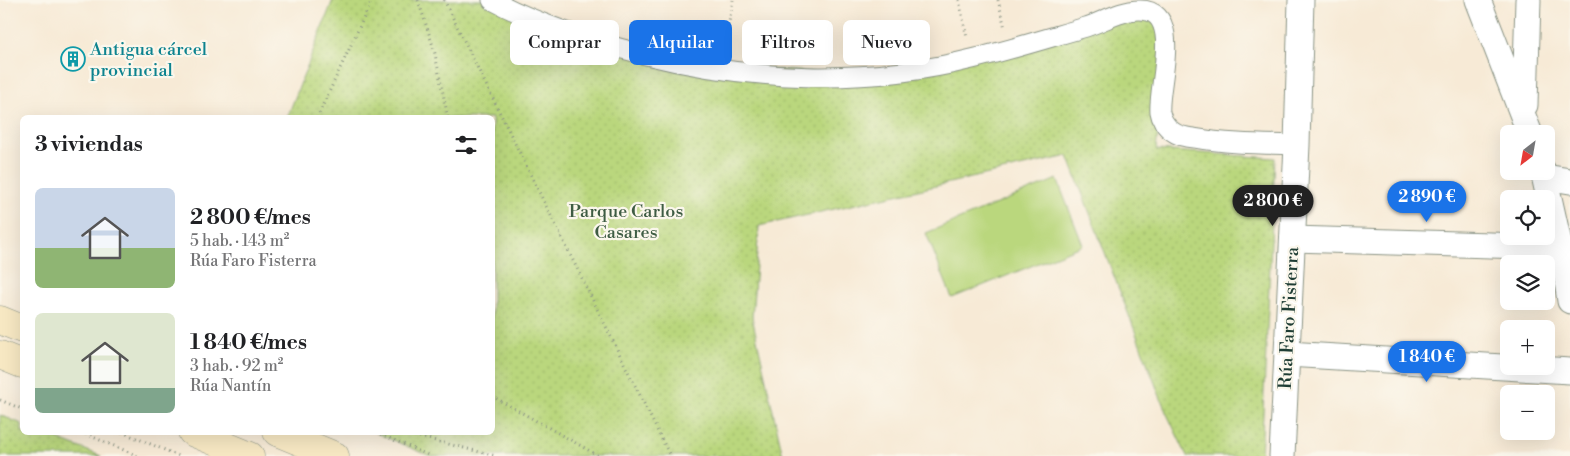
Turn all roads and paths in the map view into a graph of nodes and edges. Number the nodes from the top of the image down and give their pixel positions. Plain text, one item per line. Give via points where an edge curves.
1 (372, 0) edge
2 (418, 0) edge
3 (445, 0) edge
4 (492, 0) edge
5 (733, 0) edge
6 (959, 0) edge
7 (998, 0) edge
8 (1301, 0) edge
9 (1478, 0) edge
10 (1528, 0) edge
11 (1010, 49) junction
12 (972, 59) junction
13 (720, 70) junction
14 (318, 115) edge
15 (447, 115) edge
16 (1527, 125) edge
17 (1527, 125) edge
18 (1297, 145) junction
19 (1555, 177) edge
20 (1545, 180) edge
21 (1570, 181) edge
22 (1293, 239) junction
23 (1561, 247) junction
24 (1570, 300) edge
25 (0, 320) edge
26 (20, 328) edge
27 (1287, 354) junction
28 (0, 355) edge
29 (20, 363) edge
30 (1570, 371) edge
31 (495, 398) edge
32 (0, 400) edge
33 (20, 408) edge
34 (87, 435) edge
35 (129, 435) edge
36 (199, 435) edge
37 (284, 435) edge
38 (383, 435) edge
39 (412, 435) edge
40 (138, 456) edge
41 (180, 456) edge
42 (250, 456) edge
43 (334, 456) edge
44 (430, 456) edge
45 (496, 456) edge
46 (599, 456) edge
47 (670, 456) edge
48 (1282, 456) edge

1 - 14 path
2 - 15 path via 434,49
3 - 47 path
4 - 13 street via 559,30 678,63
5 - 13 path
6 - 12 path
7 - 11 path
8 - 18 street, Rúa Faro Fisterra
9 - 16 street
10 - 17 street
11 - 12 street
11 - 18 street via 1125,13 1140,10 1153,13 1161,20 1165,32 1160,112 1170,130 1179,136 1207,141
12 - 13 street via 923,70 873,76 779,76
18 - 22 street, Rúa Faro Fisterra
19 - 21 street
20 - 23 street
22 - 23 street
22 - 27 street, Rúa Faro Fisterra
23 - 24 street
25 - 26 main road
27 - 30 street
27 - 48 street, Rúa Faro Fisterra
28 - 29 main road
31 - 46 path
32 - 33 path
34 - 40 path
35 - 41 path
36 - 42 main road
37 - 43 main road
38 - 44 path
39 - 45 path

